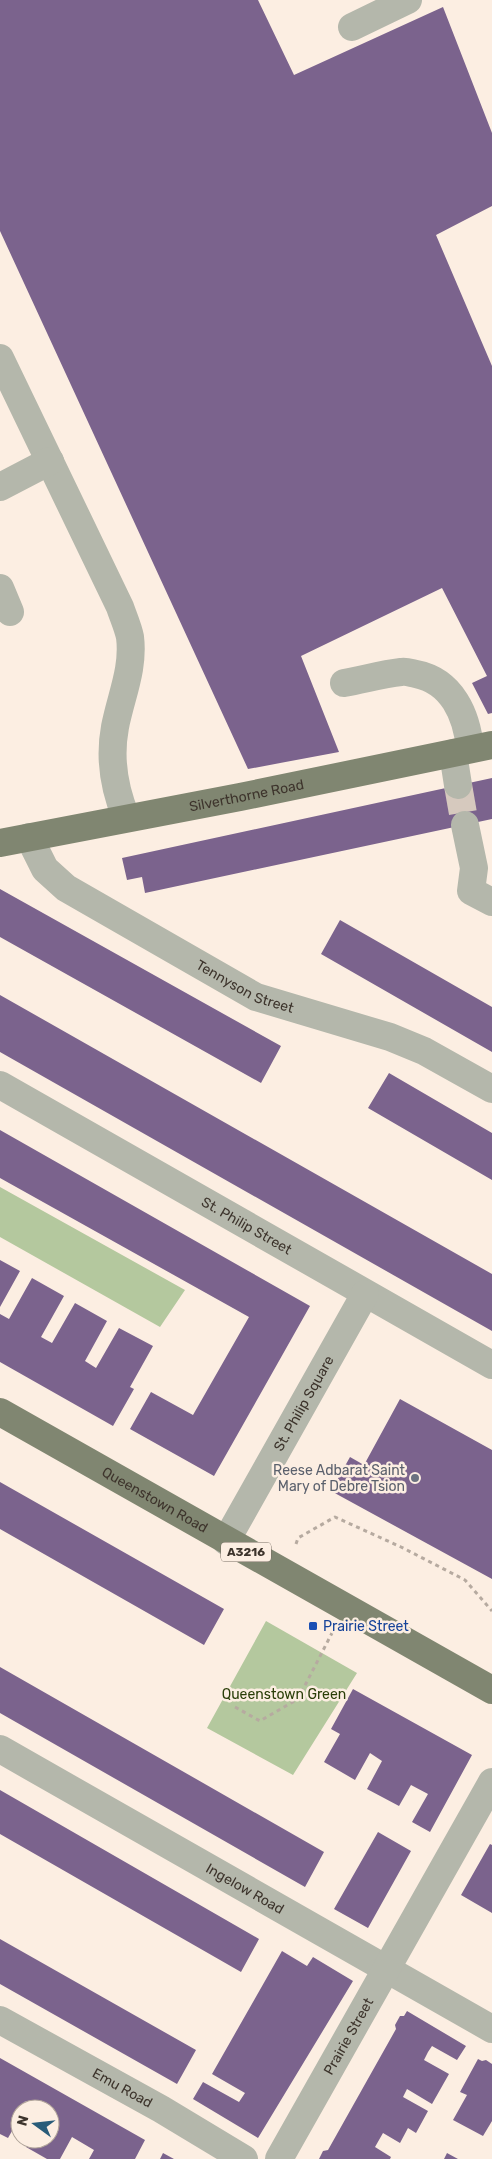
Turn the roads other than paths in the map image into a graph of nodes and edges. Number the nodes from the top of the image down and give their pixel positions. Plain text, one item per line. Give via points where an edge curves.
1 (408, 0) edge
2 (352, 27) dead end
3 (0, 358) edge
4 (50, 461) junction
5 (0, 487) edge
6 (344, 683) dead end
7 (471, 749) edge
8 (458, 785) tunnel mouth
9 (126, 818) junction
10 (465, 825) tunnel mouth
11 (29, 837) junction
12 (0, 843) edge
13 (492, 902) edge
14 (0, 1086) edge
15 (492, 1088) edge
16 (365, 1294) junction
17 (492, 1365) edge
18 (0, 1412) edge
19 (226, 1541) junction
20 (492, 1690) edge
21 (0, 1749) edge
22 (492, 1782) edge
23 (388, 1969) junction
24 (0, 2020) edge
25 (492, 2029) edge
26 (244, 2159) edge
27 (279, 2159) edge

1 - 2 street
3 - 4 street
4 - 5 street
4 - 9 street via 120,607 130,636 130,665 112,747 115,790
6 - 7 street via 403,672 433,680 457,702 468,728
7 - 8 street
7 - 9 main road, Silverthorne Road
9 - 11 main road, Silverthorne Road
10 - 13 street via 474,868 471,891
11 - 12 main road, Silverthorne Road
11 - 15 street, Tennyson Street via 45,869 66,888 256,996 390,1037 424,1051
14 - 16 street, St. Philip Street
16 - 17 street, St. Philip Street
16 - 19 street, St. Philip Square
18 - 19 main road, Queenstown Road / A3216
19 - 20 main road, Queenstown Road / A3216
21 - 23 street, Ingelow Road
22 - 23 street, Prairie Street
23 - 25 street, Ingelow Road
23 - 27 street, Prairie Street
24 - 26 street, Emu Road

